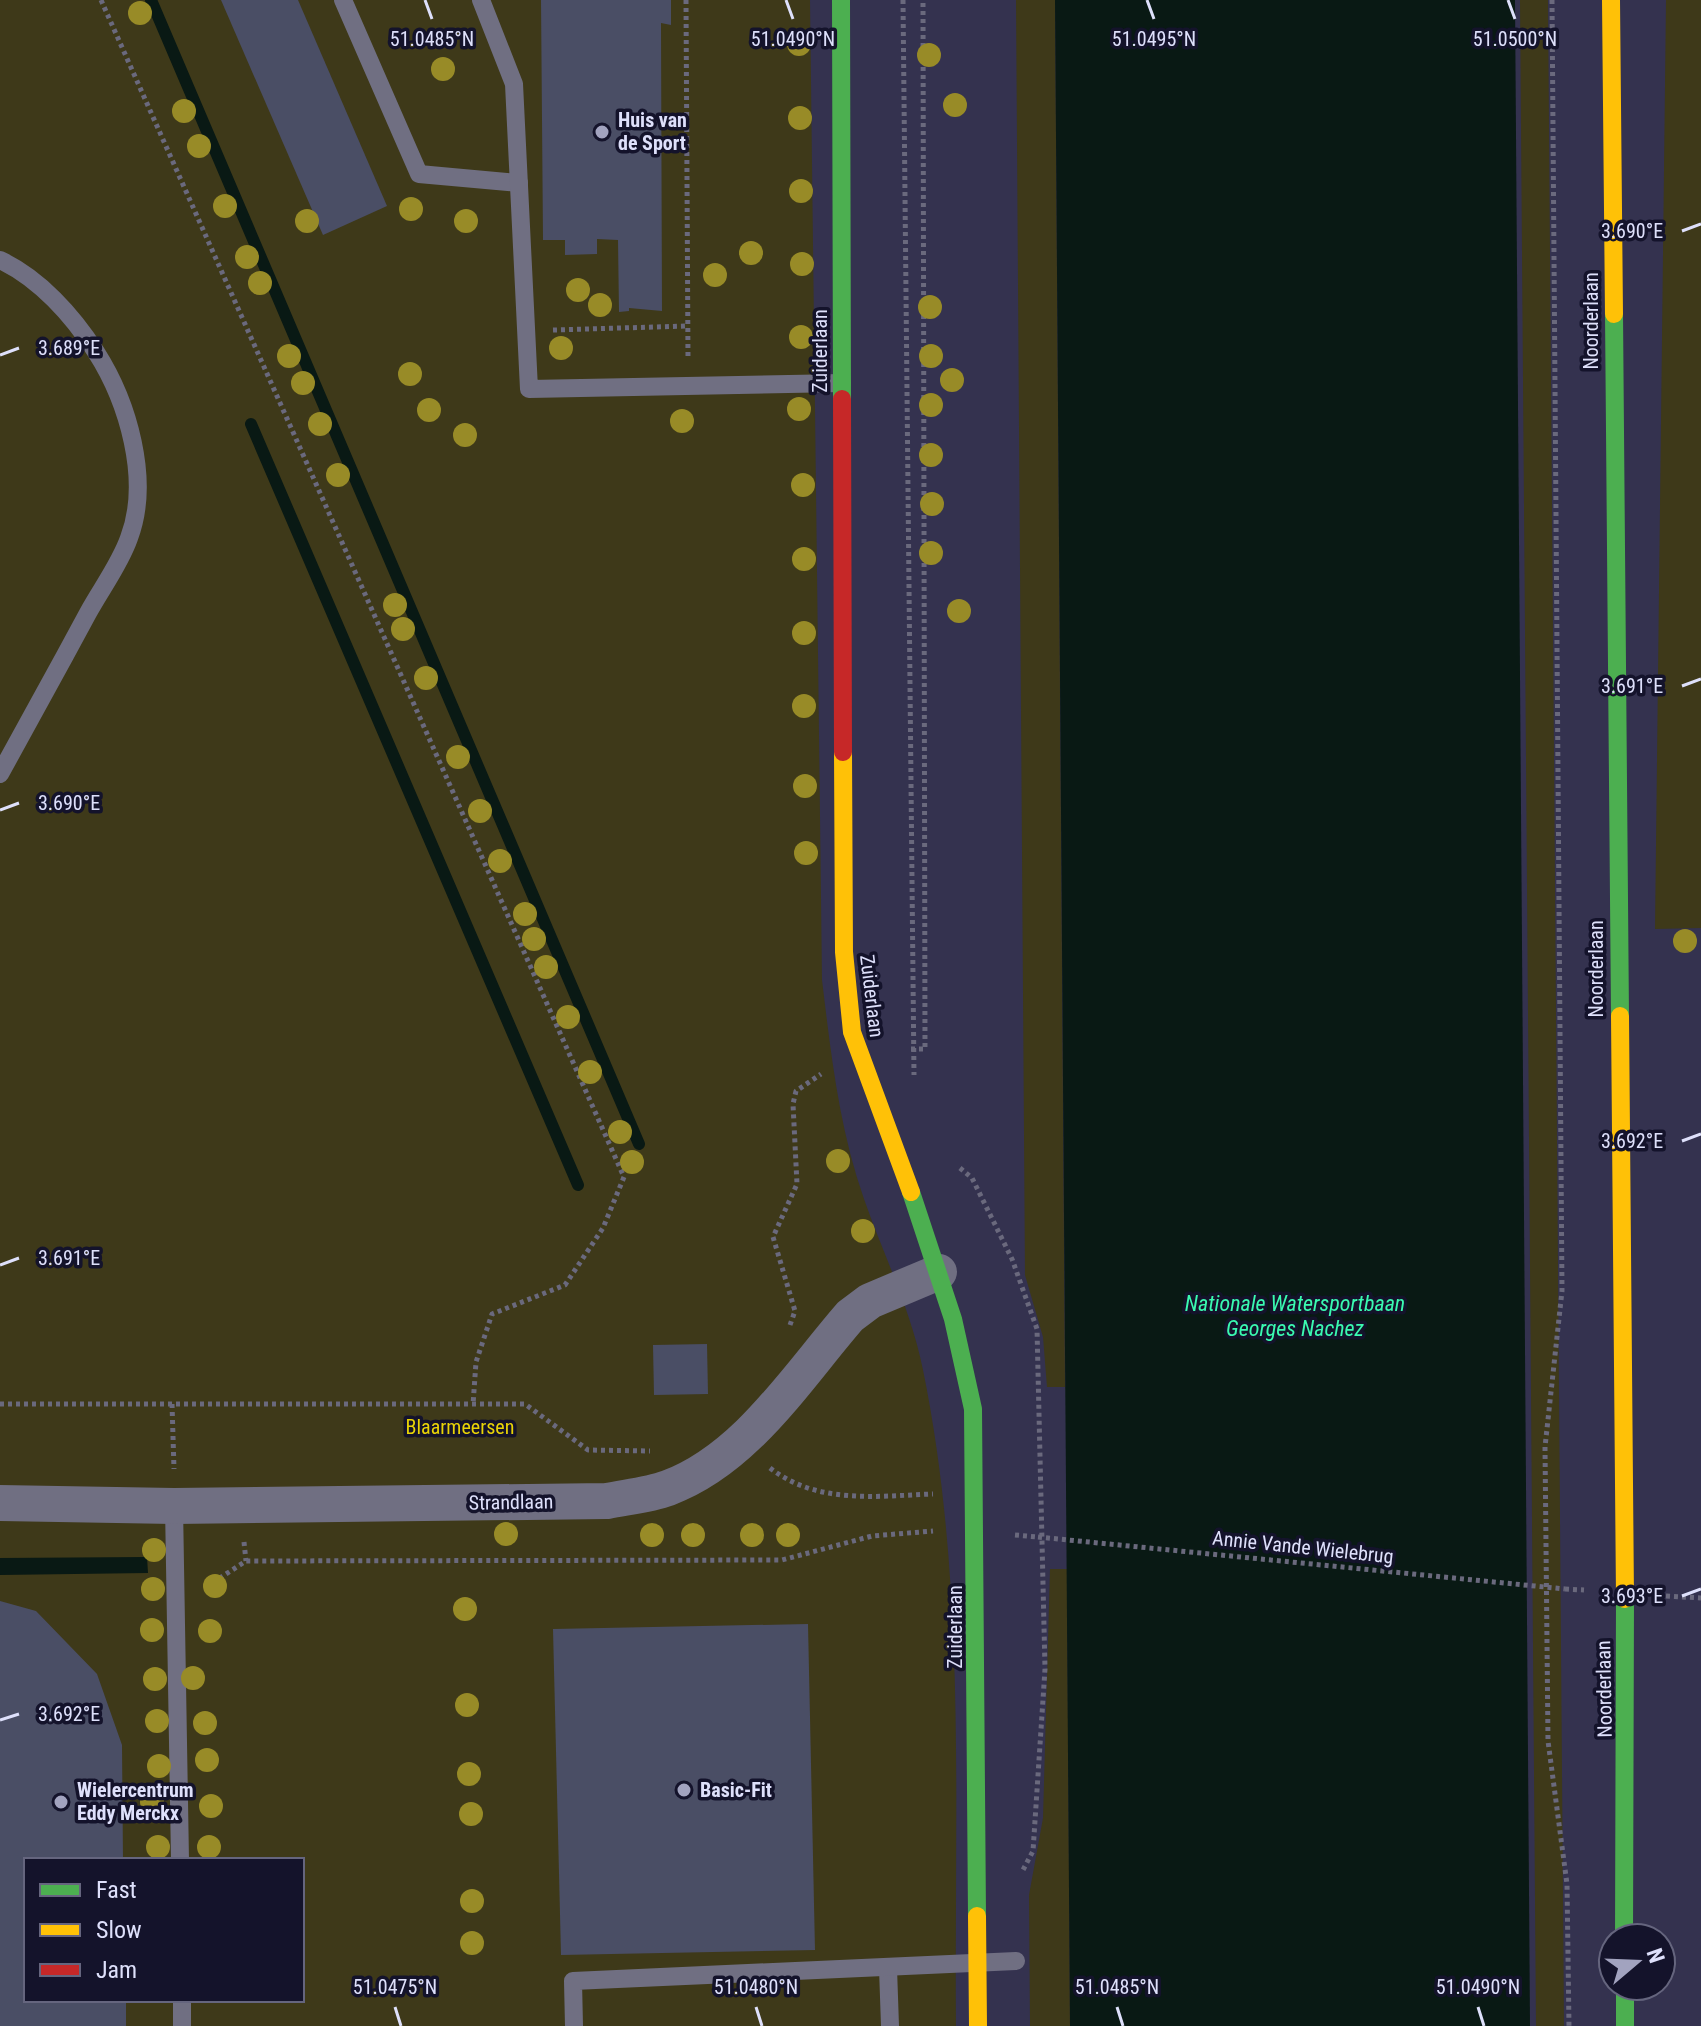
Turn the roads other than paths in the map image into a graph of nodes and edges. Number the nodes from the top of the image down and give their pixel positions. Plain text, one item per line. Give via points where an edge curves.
1 (343, 0) edge
2 (481, 0) edge
3 (841, 0) edge
4 (1611, 0) edge
5 (519, 183) junction
6 (0, 260) edge
7 (842, 383) junction
8 (0, 774) edge
9 (939, 1272) junction
10 (0, 1503) edge
11 (174, 1506) junction
12 (180, 1858) edge
13 (1624, 1922) edge
14 (1016, 1961) dead end
15 (978, 1964) junction
16 (888, 1968) junction
17 (182, 2002) edge
18 (1625, 2002) edge
19 (182, 2026) edge
20 (574, 2026) edge
21 (890, 2026) edge
22 (978, 2026) edge
23 (1625, 2026) edge

1 - 5 lane via 419,174
2 - 5 lane via 514,84
3 - 7 street, Zuiderlaan
4 - 13 street, Noorderlaan
5 - 7 lane via 529,389
6 - 8 lane via 54,299 105,365 122,399 137,490 130,538
7 - 9 street, Zuiderlaan via 844,952 852,1032
9 - 11 street, Strandlaan via 870,1301 850,1316 742,1440 710,1467 666,1488 607,1501
9 - 15 street, Zuiderlaan via 962,1344 973,1409
10 - 11 street, Strandlaan
11 - 12 lane
14 - 15 lane
15 - 16 lane
15 - 22 street, Zuiderlaan
16 - 20 lane via 573,1981
16 - 21 lane
17 - 19 lane
18 - 23 street

